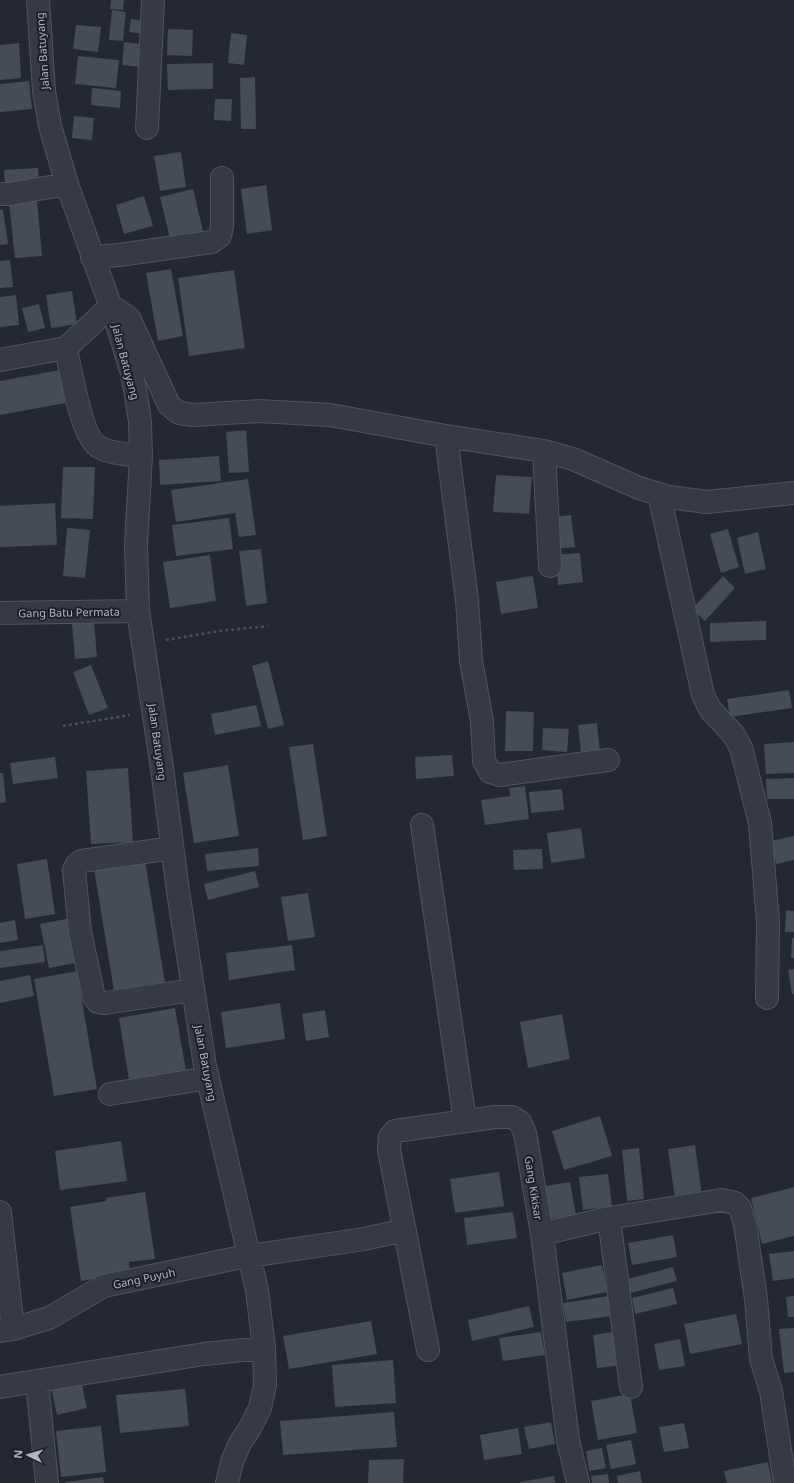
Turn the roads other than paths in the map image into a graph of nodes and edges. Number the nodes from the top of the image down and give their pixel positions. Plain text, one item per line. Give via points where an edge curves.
1 (38, 0) edge
2 (153, 0) edge
3 (147, 128) dead end
4 (222, 178) dead end
5 (68, 184) junction
6 (0, 194) edge
7 (92, 257) junction
8 (111, 306) junction
9 (66, 348) junction
10 (0, 360) edge
11 (446, 436) junction
12 (544, 451) junction
13 (142, 456) junction
14 (794, 493) edge
15 (659, 494) junction
16 (550, 566) dead end
17 (138, 610) junction
18 (0, 613) edge
19 (608, 760) dead end
20 (422, 825) dead end
21 (172, 848) junction
22 (193, 990) junction
23 (767, 998) dead end
24 (208, 1078) junction
25 (110, 1094) dead end
26 (465, 1121) junction
27 (0, 1212) edge
28 (609, 1218) junction
29 (405, 1230) junction
30 (542, 1234) junction
31 (249, 1256) junction
32 (7, 1330) edge
33 (264, 1348) junction
34 (428, 1350) dead end
35 (37, 1381) junction
36 (0, 1387) edge
37 (631, 1387) dead end
38 (47, 1483) edge
39 (227, 1483) edge
40 (578, 1483) edge
41 (785, 1483) edge

1 - 5 street, Jalan Batuyang via 44,91 50,126
2 - 3 street
4 - 7 street via 222,226 220,236 212,242
5 - 6 street
5 - 7 street, Jalan Batuyang
7 - 8 street, Jalan Batuyang
8 - 9 street
8 - 11 street via 129,318 170,405 179,413 259,411 330,415
8 - 13 street, Jalan Batuyang via 131,370 140,422
9 - 10 street
9 - 13 street via 82,418 90,439 98,447
11 - 12 street
11 - 19 street via 467,600 471,661 482,721 484,761 490,772 500,775
12 - 15 street via 573,459
12 - 16 street
13 - 17 street, Jalan Batuyang via 136,545
14 - 15 street via 707,502
15 - 23 street via 703,695 710,709 734,735 741,748 760,823 768,923
17 - 18 street, Gang Batu Permata
17 - 21 street, Jalan Batuyang
20 - 26 street
21 - 22 street, Jalan Batuyang
21 - 22 street via 82,861 77,864 74,870 80,932 94,997 98,1002 105,1004
22 - 24 street, Jalan Batuyang
24 - 25 street
24 - 31 street, Jalan Batuyang
26 - 29 street, Gang Kikisar via 395,1131 390,1138 389,1150
26 - 30 street, Gang Kikisar via 512,1117 520,1122 525,1133
27 - 32 street
28 - 30 street
28 - 37 street
28 - 41 street via 722,1200 735,1203 740,1208 745,1224 756,1299 761,1359 771,1391
29 - 31 street via 364,1239
29 - 34 street, Gang Kikisar
30 - 40 street, Gang Kikisar via 568,1440
31 - 32 street, Gang Puyuh via 104,1286 48,1318
31 - 33 street, Jalan Batuyang via 257,1290
33 - 35 street via 204,1354
33 - 39 street, Jalan Batuyang via 265,1385 260,1408 240,1443
35 - 36 street
35 - 38 street

